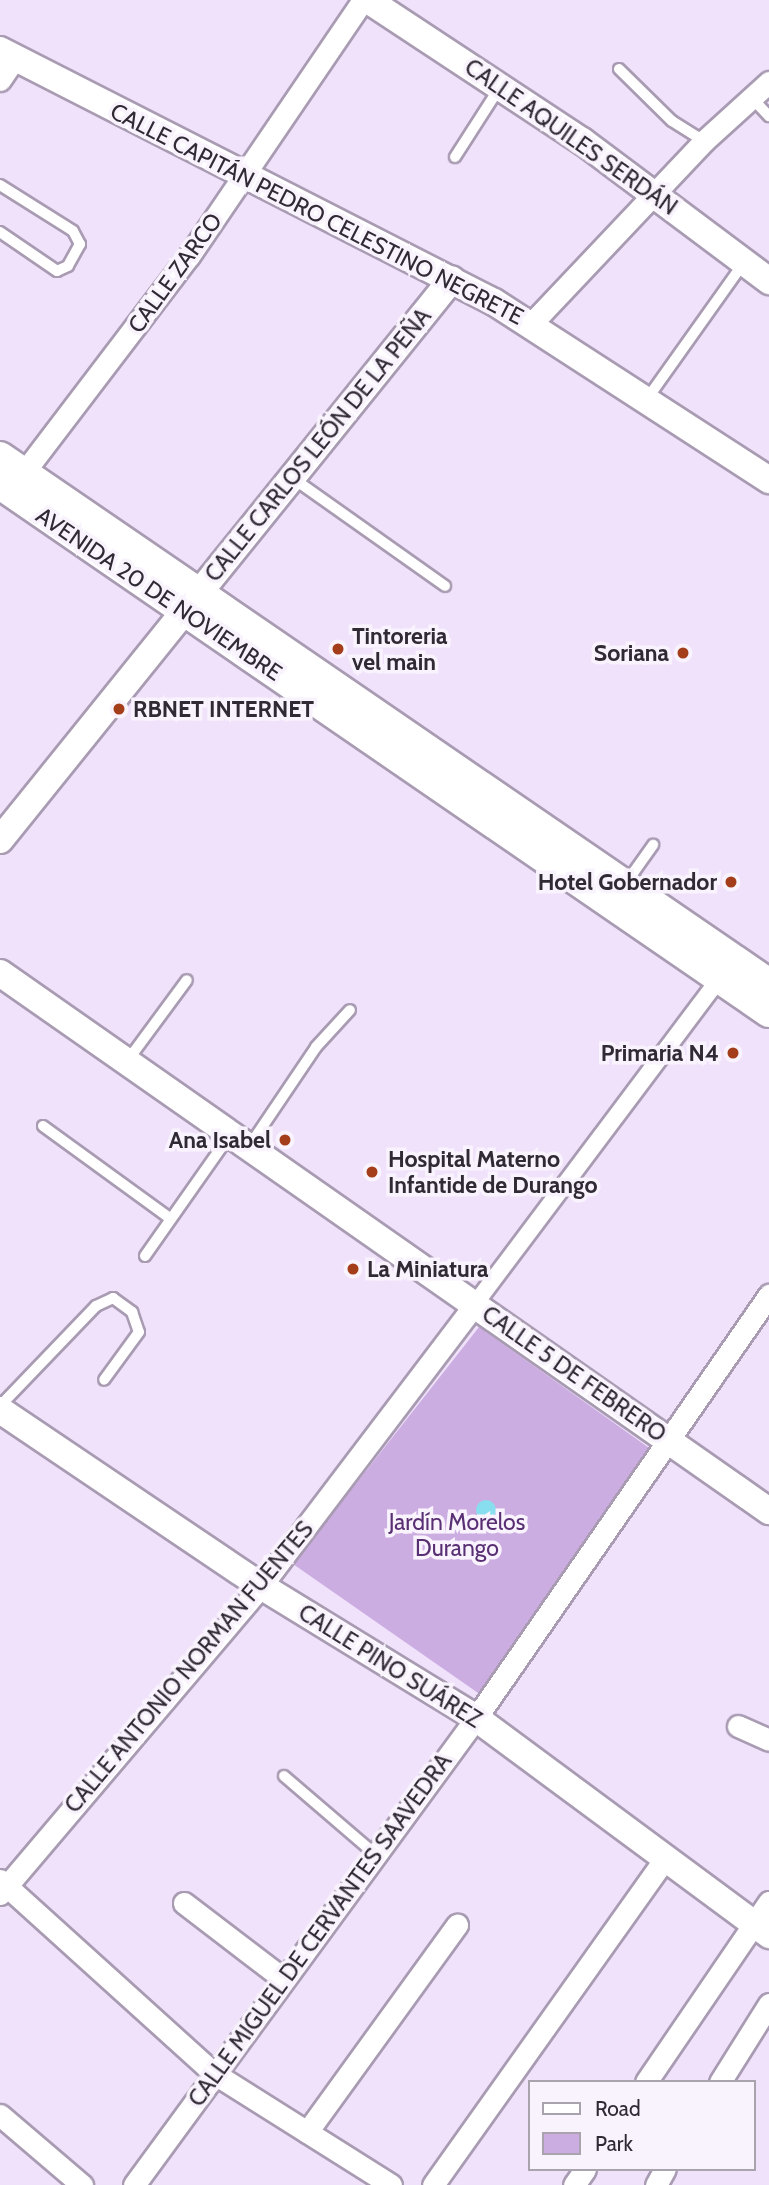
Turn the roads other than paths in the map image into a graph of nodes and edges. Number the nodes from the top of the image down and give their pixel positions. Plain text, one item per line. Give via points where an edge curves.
1 (365, 0) edge
2 (8, 54) edge
3 (619, 69) dead end
4 (0, 80) edge
5 (769, 82) edge
6 (500, 87) junction
7 (752, 98) junction
8 (769, 116) edge
9 (704, 141) junction
10 (455, 157) dead end
11 (245, 176) junction
12 (0, 186) edge
13 (654, 192) junction
14 (0, 232) edge
15 (745, 262) junction
16 (452, 279) junction
17 (769, 281) edge
18 (531, 324) junction
19 (647, 400) junction
20 (294, 479) junction
21 (769, 480) edge
22 (7, 481) edge
23 (445, 586) dead end
24 (191, 602) junction
25 (0, 840) edge
26 (653, 845) dead end
27 (625, 885) junction
28 (0, 973) edge
29 (720, 978) junction
30 (187, 980) dead end
31 (769, 984) edge
32 (350, 1010) dead end
33 (769, 1012) edge
34 (128, 1060) junction
35 (43, 1126) dead end
36 (241, 1138) junction
37 (172, 1219) junction
38 (145, 1256) dead end
39 (769, 1294) edge
40 (475, 1304) junction
41 (104, 1380) dead end
42 (0, 1408) edge
43 (670, 1442) junction
44 (769, 1511) edge
45 (261, 1586) junction
46 (476, 1718) junction
47 (738, 1726) dead end
48 (769, 1740) edge
49 (284, 1776) dead end
50 (375, 1854) junction
51 (665, 1859) junction
52 (2, 1887) edge
53 (184, 1902) dead end
54 (769, 1902) edge
55 (457, 1925) dead end
56 (761, 1930) edge
57 (282, 1978) junction
58 (769, 2004) edge
59 (215, 2074) junction
60 (648, 2080) edge
61 (721, 2080) edge
62 (0, 2115) edge
63 (307, 2132) junction
64 (82, 2185) edge
65 (134, 2185) edge
66 (391, 2185) edge
67 (433, 2185) edge

1 - 6 street, CALLE AQUILES SERDÁN
1 - 11 street, CALLE ZARCO
2 - 4 street
2 - 11 street, CALLE CAPITÁN PEDRO CELESTINO NEGRETE
3 - 9 lane via 672,121
5 - 7 street
6 - 10 lane
6 - 13 street, CALLE AQUILES SERDÁN
7 - 8 lane
7 - 9 street
9 - 13 street
11 - 16 street, CALLE CAPITÁN PEDRO CELESTINO NEGRETE
11 - 22 street, CALLE ZARCO
12 - 14 lane via 74,231 80,244 68,266 57,271
13 - 15 street, CALLE AQUILES SERDÁN
13 - 18 street
15 - 17 street, CALLE AQUILES SERDÁN
15 - 19 lane
16 - 18 street, CALLE CAPITÁN PEDRO CELESTINO NEGRETE
16 - 20 street, CALLE CARLOS LEÓN DE LA PEÑA
18 - 19 street, CALLE CAPITÁN PEDRO CELESTINO NEGRETE
19 - 21 street, CALLE CAPITÁN PEDRO CELESTINO NEGRETE
20 - 23 lane
20 - 24 street, CALLE CARLOS LEÓN DE LA PEÑA
22 - 24 main road, AVENIDA 20 DE NOVIEMBRE
24 - 25 street, CALLE CARLOS LEÓN DE LA PEÑA
24 - 27 main road, AVENIDA 20 DE NOVIEMBRE
24 - 29 main road, AVENIDA 20 DE NOVIEMBRE
26 - 27 lane
27 - 31 main road, AVENIDA 20 DE NOVIEMBRE
28 - 34 street, CALLE 5 DE FEBRERO
29 - 33 main road, AVENIDA 20 DE NOVIEMBRE
29 - 40 street
30 - 34 lane
32 - 36 lane
34 - 36 street, CALLE 5 DE FEBRERO
35 - 37 lane
36 - 37 lane
36 - 40 street, CALLE 5 DE FEBRERO
37 - 38 lane
39 - 43 street, CALLE MIGUEL DE CERVANTES SAAVEDRA
40 - 43 street, CALLE 5 DE FEBRERO
40 - 45 street, CALLE ANTONIO NORMAN FUENTES
41 - 42 lane via 139,1332 132,1312 113,1298 96,1306
42 - 45 street, CALLE PINO SUÁREZ
43 - 44 street, CALLE 5 DE FEBRERO
43 - 46 street, CALLE MIGUEL DE CERVANTES SAAVEDRA
45 - 46 street, CALLE PINO SUÁREZ
45 - 52 street, CALLE ANTONIO NORMAN FUENTES
46 - 50 street, CALLE MIGUEL DE CERVANTES SAAVEDRA
46 - 51 street, CALLE PINO SUÁREZ
47 - 48 street
49 - 50 lane
50 - 57 street, CALLE MIGUEL DE CERVANTES SAAVEDRA
51 - 56 street, CALLE PINO SUÁREZ
51 - 67 street
52 - 59 street
53 - 57 street
54 - 56 street
55 - 63 street
56 - 60 street
57 - 59 street, CALLE MIGUEL DE CERVANTES SAAVEDRA
58 - 61 street
59 - 63 street
59 - 65 street, CALLE MIGUEL DE CERVANTES SAAVEDRA
62 - 64 street
63 - 66 street

